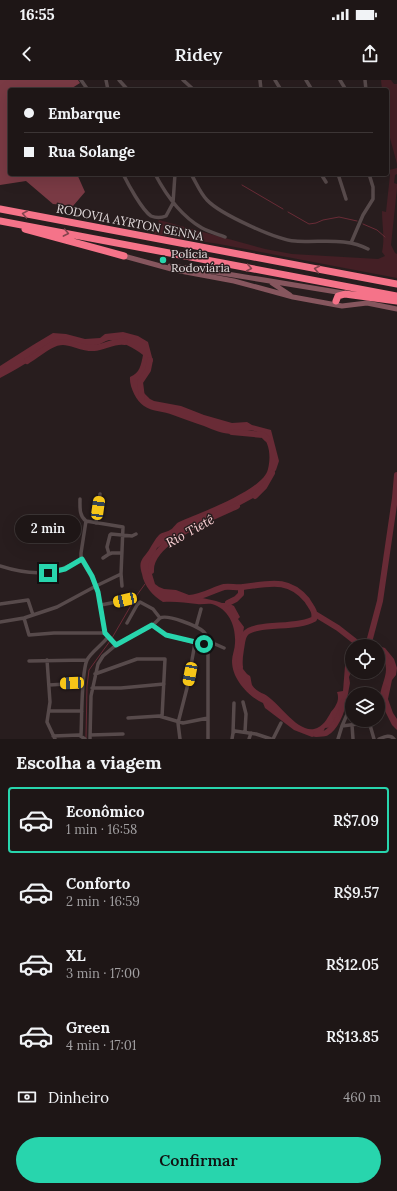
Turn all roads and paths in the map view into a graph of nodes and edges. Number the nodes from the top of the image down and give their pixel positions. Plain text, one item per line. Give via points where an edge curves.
1 (119, 80) edge
2 (183, 80) edge
3 (126, 88) edge
4 (192, 88) edge
5 (124, 176) edge
6 (156, 176) edge
7 (175, 176) edge
8 (192, 176) edge
9 (322, 176) edge
10 (339, 176) edge
11 (370, 176) edge
12 (326, 182) dead end
13 (346, 199) dead end
14 (173, 203) junction
15 (0, 209) edge
16 (0, 221) edge
17 (8, 222) junction
18 (225, 238) dead end
19 (351, 242) junction
20 (368, 249) dead end
21 (124, 256) joint
22 (153, 264) junction
23 (272, 282) junction
24 (397, 282) edge
25 (331, 291) junction
26 (345, 294) junction
27 (397, 296) edge
28 (293, 297) junction
29 (397, 301) edge
30 (339, 303) junction
31 (397, 309) edge
32 (100, 494) dead end
33 (80, 499) dead end
34 (86, 521) junction
35 (96, 523) junction
36 (136, 534) dead end
37 (123, 535) junction
38 (122, 553) junction
39 (109, 554) junction
40 (103, 558) dead end
41 (82, 559) junction
42 (0, 566) edge
43 (121, 574) junction
44 (96, 586) junction
45 (122, 586) dead end
46 (126, 600) dead end
47 (0, 604) edge
48 (101, 605) junction
49 (201, 609) dead end
50 (33, 615) junction
51 (24, 618) junction
52 (160, 618) junction
53 (0, 622) edge
54 (127, 623) dead end
55 (153, 625) junction
56 (196, 627) junction
57 (107, 636) junction
58 (195, 643) junction
59 (115, 644) junction
60 (208, 646) junction
61 (224, 648) dead end
62 (47, 660) junction
63 (87, 660) junction
64 (29, 661) dead end
65 (95, 674) junction
66 (83, 683) junction
67 (164, 684) junction
68 (49, 685) junction
69 (92, 688) junction
70 (243, 702) dead end
71 (234, 703) dead end
72 (49, 711) junction
73 (82, 711) junction
74 (162, 717) junction
75 (128, 718) dead end
76 (208, 718) junction
77 (345, 719) edge
78 (178, 723) junction
79 (281, 723) dead end
80 (342, 726) junction
81 (345, 726) edge
82 (352, 727) edge
83 (370, 727) edge
84 (245, 732) junction
85 (233, 733) junction
86 (251, 733) junction
87 (123, 734) dead end
88 (83, 737) edge
89 (90, 737) edge
90 (54, 738) edge
91 (180, 739) edge
92 (208, 739) edge
93 (232, 739) edge
94 (249, 739) edge
95 (272, 739) edge
96 (338, 739) edge
97 (354, 739) edge
98 (374, 739) edge
99 (379, 739) edge
100 (394, 739) edge

1 - 3 street
2 - 4 street
5 - 14 street via 152,216 166,216
6 - 14 street
7 - 14 street
8 - 19 street via 207,201 255,228 289,240
9 - 12 street
10 - 13 street
11 - 19 street via 373,199 363,214
14 - 18 street via 202,228
24 -> 15 highway, RODOVIA AYRTON SENNA
16 - 17 highway, RODOVIA AYRTON SENNA
17 - 21 highway via 29,231
17 -> 27 highway, RODOVIA AYRTON SENNA
19 - 20 street
21 - 22 street
22 - 23 street
22 - 28 street via 234,281
23 - 25 street
23 - 28 street
25 - 26 street
25 - 30 street
26 - 29 highway
26 - 30 highway via 338,296
28 - 30 street
30 - 31 street via 366,303
32 - 35 street
33 - 34 street via 81,515
34 - 35 street
34 - 41 street
35 - 37 street via 124,527
36 - 37 street
37 - 38 street
37 - 39 street via 110,535 107,547
38 - 39 street
38 - 43 street
39 - 40 street
41 - 42 street via 65,569 48,573 29,573
41 - 44 street
43 - 44 street
43 - 45 street
44 - 48 street
44 - 50 street via 61,605
46 - 48 street
47 - 50 street via 28,600
48 - 57 street
49 - 56 street
50 - 51 street
51 - 53 street
51 - 57 street via 29,635 54,633
52 - 54 street via 140,602
52 - 55 street
52 - 56 street via 165,617
55 - 58 street via 163,634
55 - 59 street
56 - 60 street via 206,634
57 - 59 street
57 - 63 street
58 - 60 street
58 - 78 street
59 - 65 street via 100,660
60 - 61 street via 215,644
60 - 76 street
62 - 63 street
62 - 64 street
62 - 68 street
63 - 66 street
65 - 67 street via 137,659 164,659
65 - 69 street
66 - 68 street
66 - 73 street
67 - 69 street
67 - 74 street
68 - 72 street
69 - 89 street
70 - 84 street via 246,714
71 - 85 street
72 - 73 street
72 - 90 street via 46,722
73 - 88 street
74 - 75 street
74 - 78 street
76 - 78 street
76 - 92 street
77 - 80 street
78 - 91 street
79 - 95 street
80 - 81 street
80 - 96 street
82 - 97 street
83 - 98 street
84 - 85 street
84 - 86 street
85 - 93 street
86 - 94 street
86 - 95 street
87 - 89 street
88 - 90 street
99 - 100 street via 388,736

